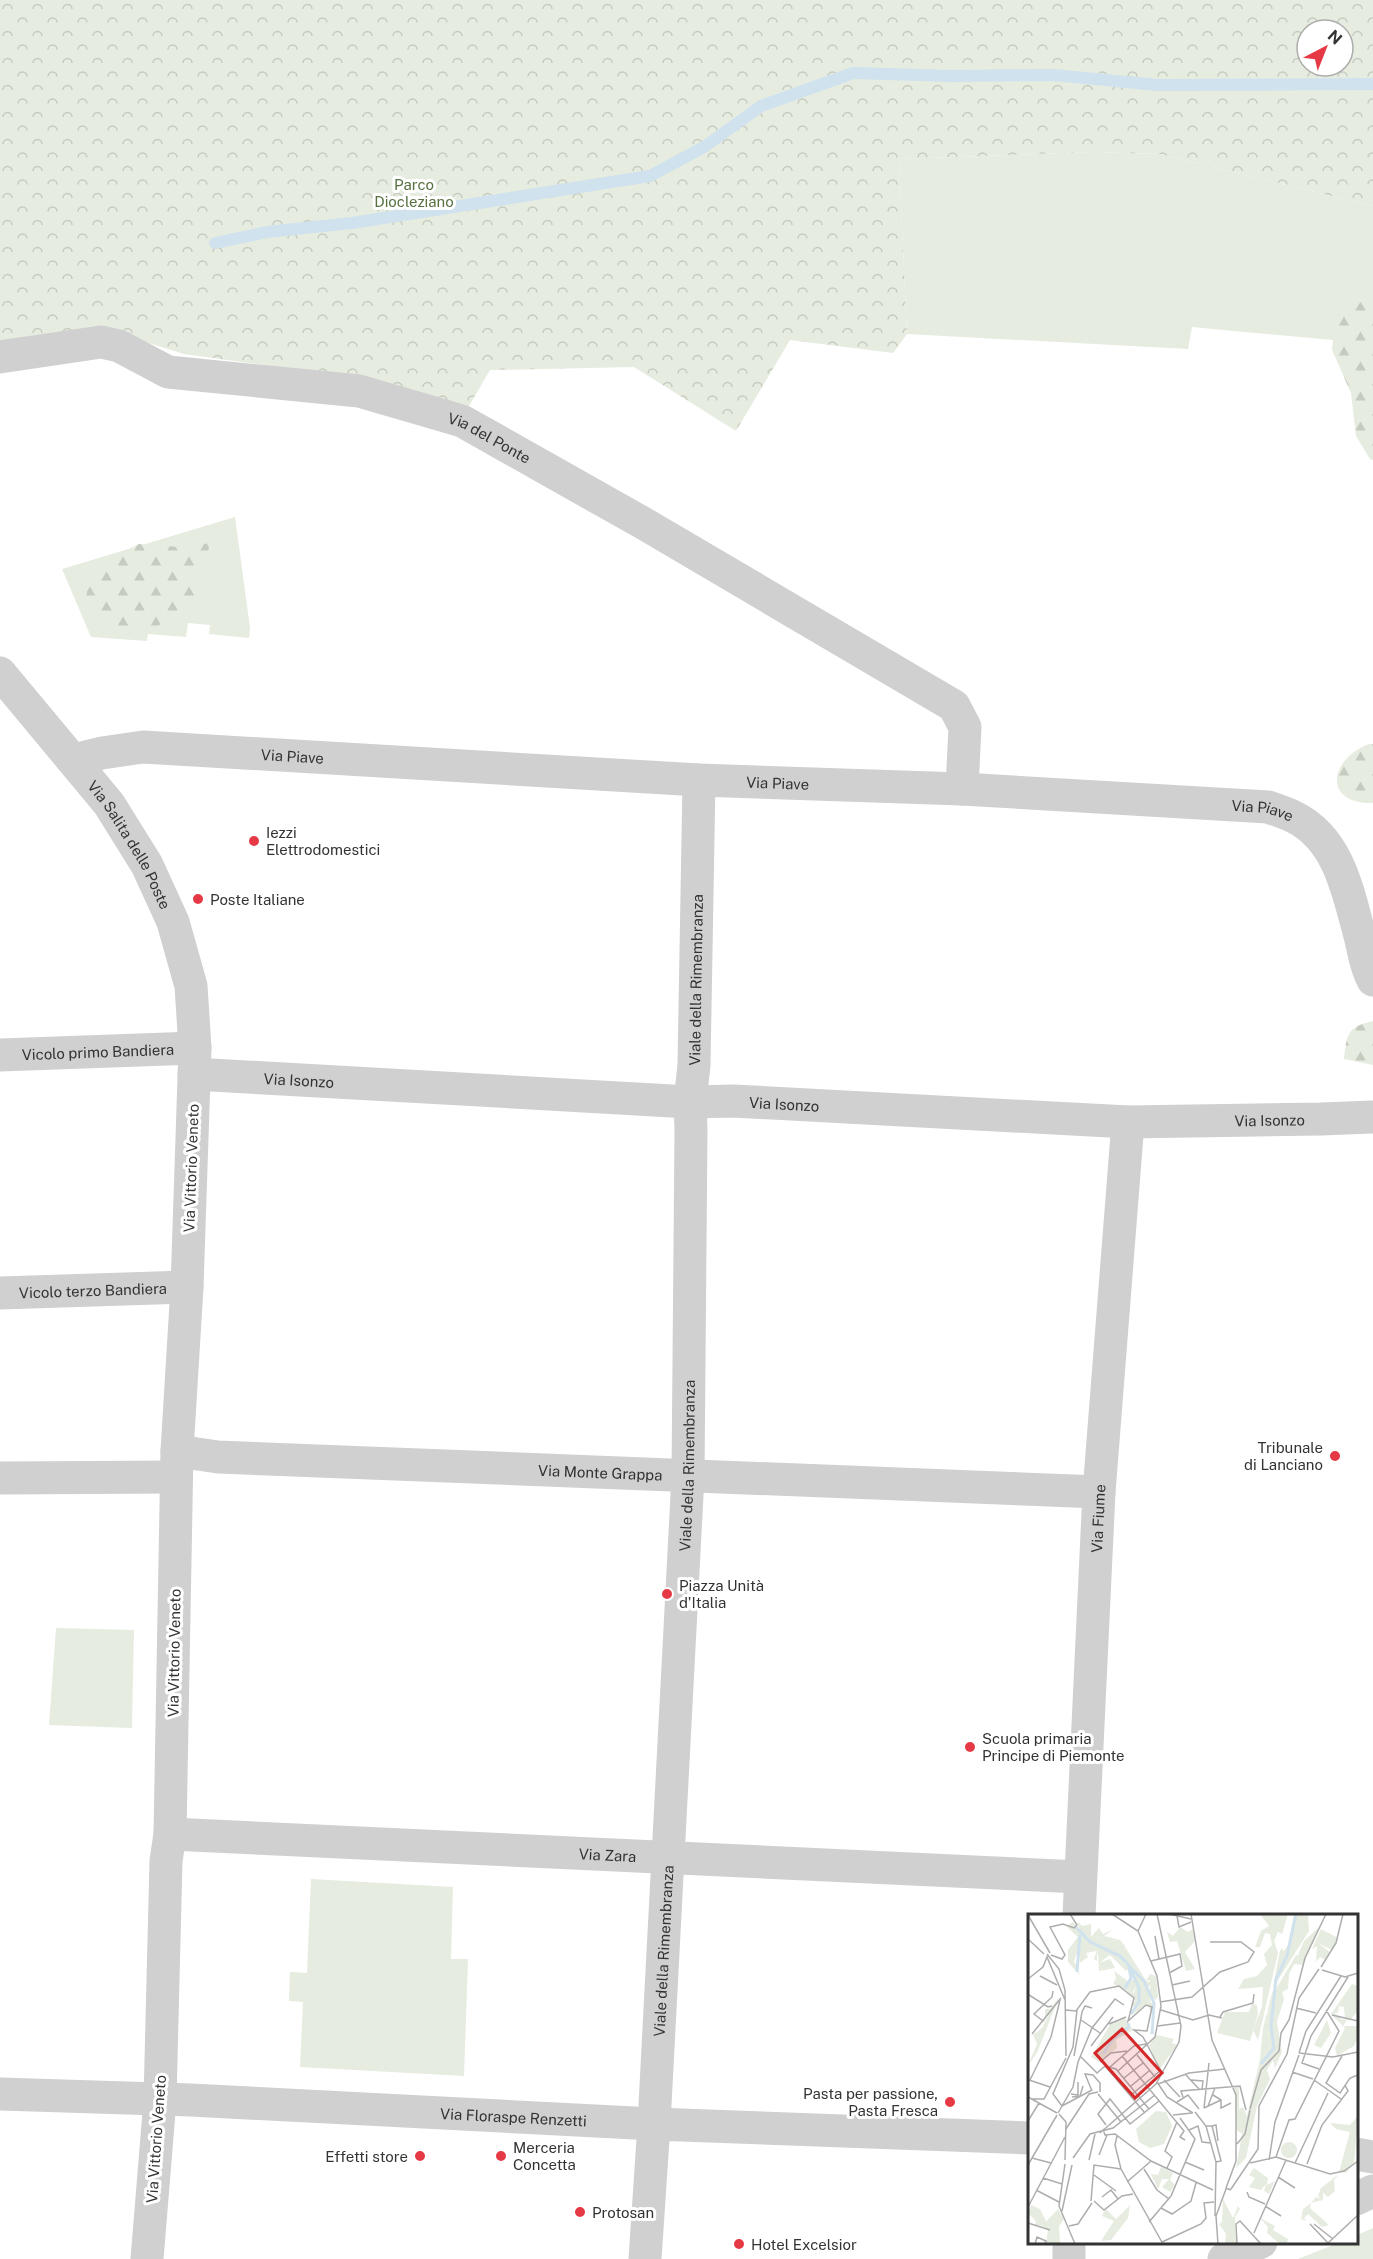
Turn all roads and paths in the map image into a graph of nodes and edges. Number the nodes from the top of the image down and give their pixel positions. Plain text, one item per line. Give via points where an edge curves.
1 (0, 357) edge
2 (0, 673) edge
3 (11, 700) edge
4 (75, 760) junction
5 (699, 780) junction
6 (962, 789) junction
7 (1373, 980) edge
8 (0, 1055) edge
9 (195, 1061) junction
10 (690, 1102) junction
11 (1373, 1117) edge
12 (1128, 1122) junction
13 (187, 1287) junction
14 (0, 1293) edge
15 (176, 1464) junction
16 (688, 1476) junction
17 (0, 1478) edge
18 (1098, 1492) junction
19 (170, 1834) junction
20 (668, 1858) junction
21 (1080, 1877) junction
22 (1079, 1914) edge
23 (0, 2094) edge
24 (160, 2100) junction
25 (654, 2124) junction
26 (1028, 2138) edge
27 (1358, 2154) edge
28 (1373, 2157) edge
29 (1373, 2190) edge
30 (1358, 2198) edge
31 (1257, 2244) edge
32 (147, 2259) edge
33 (645, 2259) edge
34 (1224, 2259) edge

1 - 6 street, Via del Ponte via 101,342 119,346 168,372 359,391 462,421 954,706 965,727
2 - 3 street, Via Salita delle Poste
3 - 4 street, Via Salita delle Poste
4 - 5 street, Via Piave via 143,747
4 - 9 street, Via Salita delle Poste via 109,804 147,865 173,922 191,986
5 - 6 street, Via Piave
5 - 10 street, Viale della Rimembranza
6 - 7 street, Via Piave via 1268,807 1295,817 1317,833 1332,854 1346,884
8 - 9 street, Vicolo primo Bandiera
9 - 10 street, Via Isonzo
9 - 13 street, Via Vittorio Veneto
10 - 12 street, Via Isonzo
10 - 16 street, Viale della Rimembranza
11 - 12 street, Via Isonzo
12 - 18 street, Via Fiume
13 - 14 street, Vicolo terzo Bandiera
13 - 15 street, Via Vittorio Veneto
15 - 16 street, Via Monte Grappa via 218,1457
15 - 17 street, Via Monte Grappa
15 - 19 street, Via Vittorio Veneto
16 - 18 street, Via Monte Grappa
16 - 20 street, Viale della Rimembranza
18 - 21 street, Via Fiume
19 - 20 street, Via Zara
19 - 24 street, Via Vittorio Veneto
20 - 21 street, Via Zara
20 - 25 street, Viale della Rimembranza
21 - 22 street, Via Fiume
23 - 24 street, Via Floraspe Renzetti
24 - 25 street, Via Floraspe Renzetti
24 - 32 street, Via Vittorio Veneto
25 - 26 street, Via Floraspe Renzetti
25 - 33 street, Viale della Rimembranza
27 - 28 street
29 - 30 street
31 - 34 street

